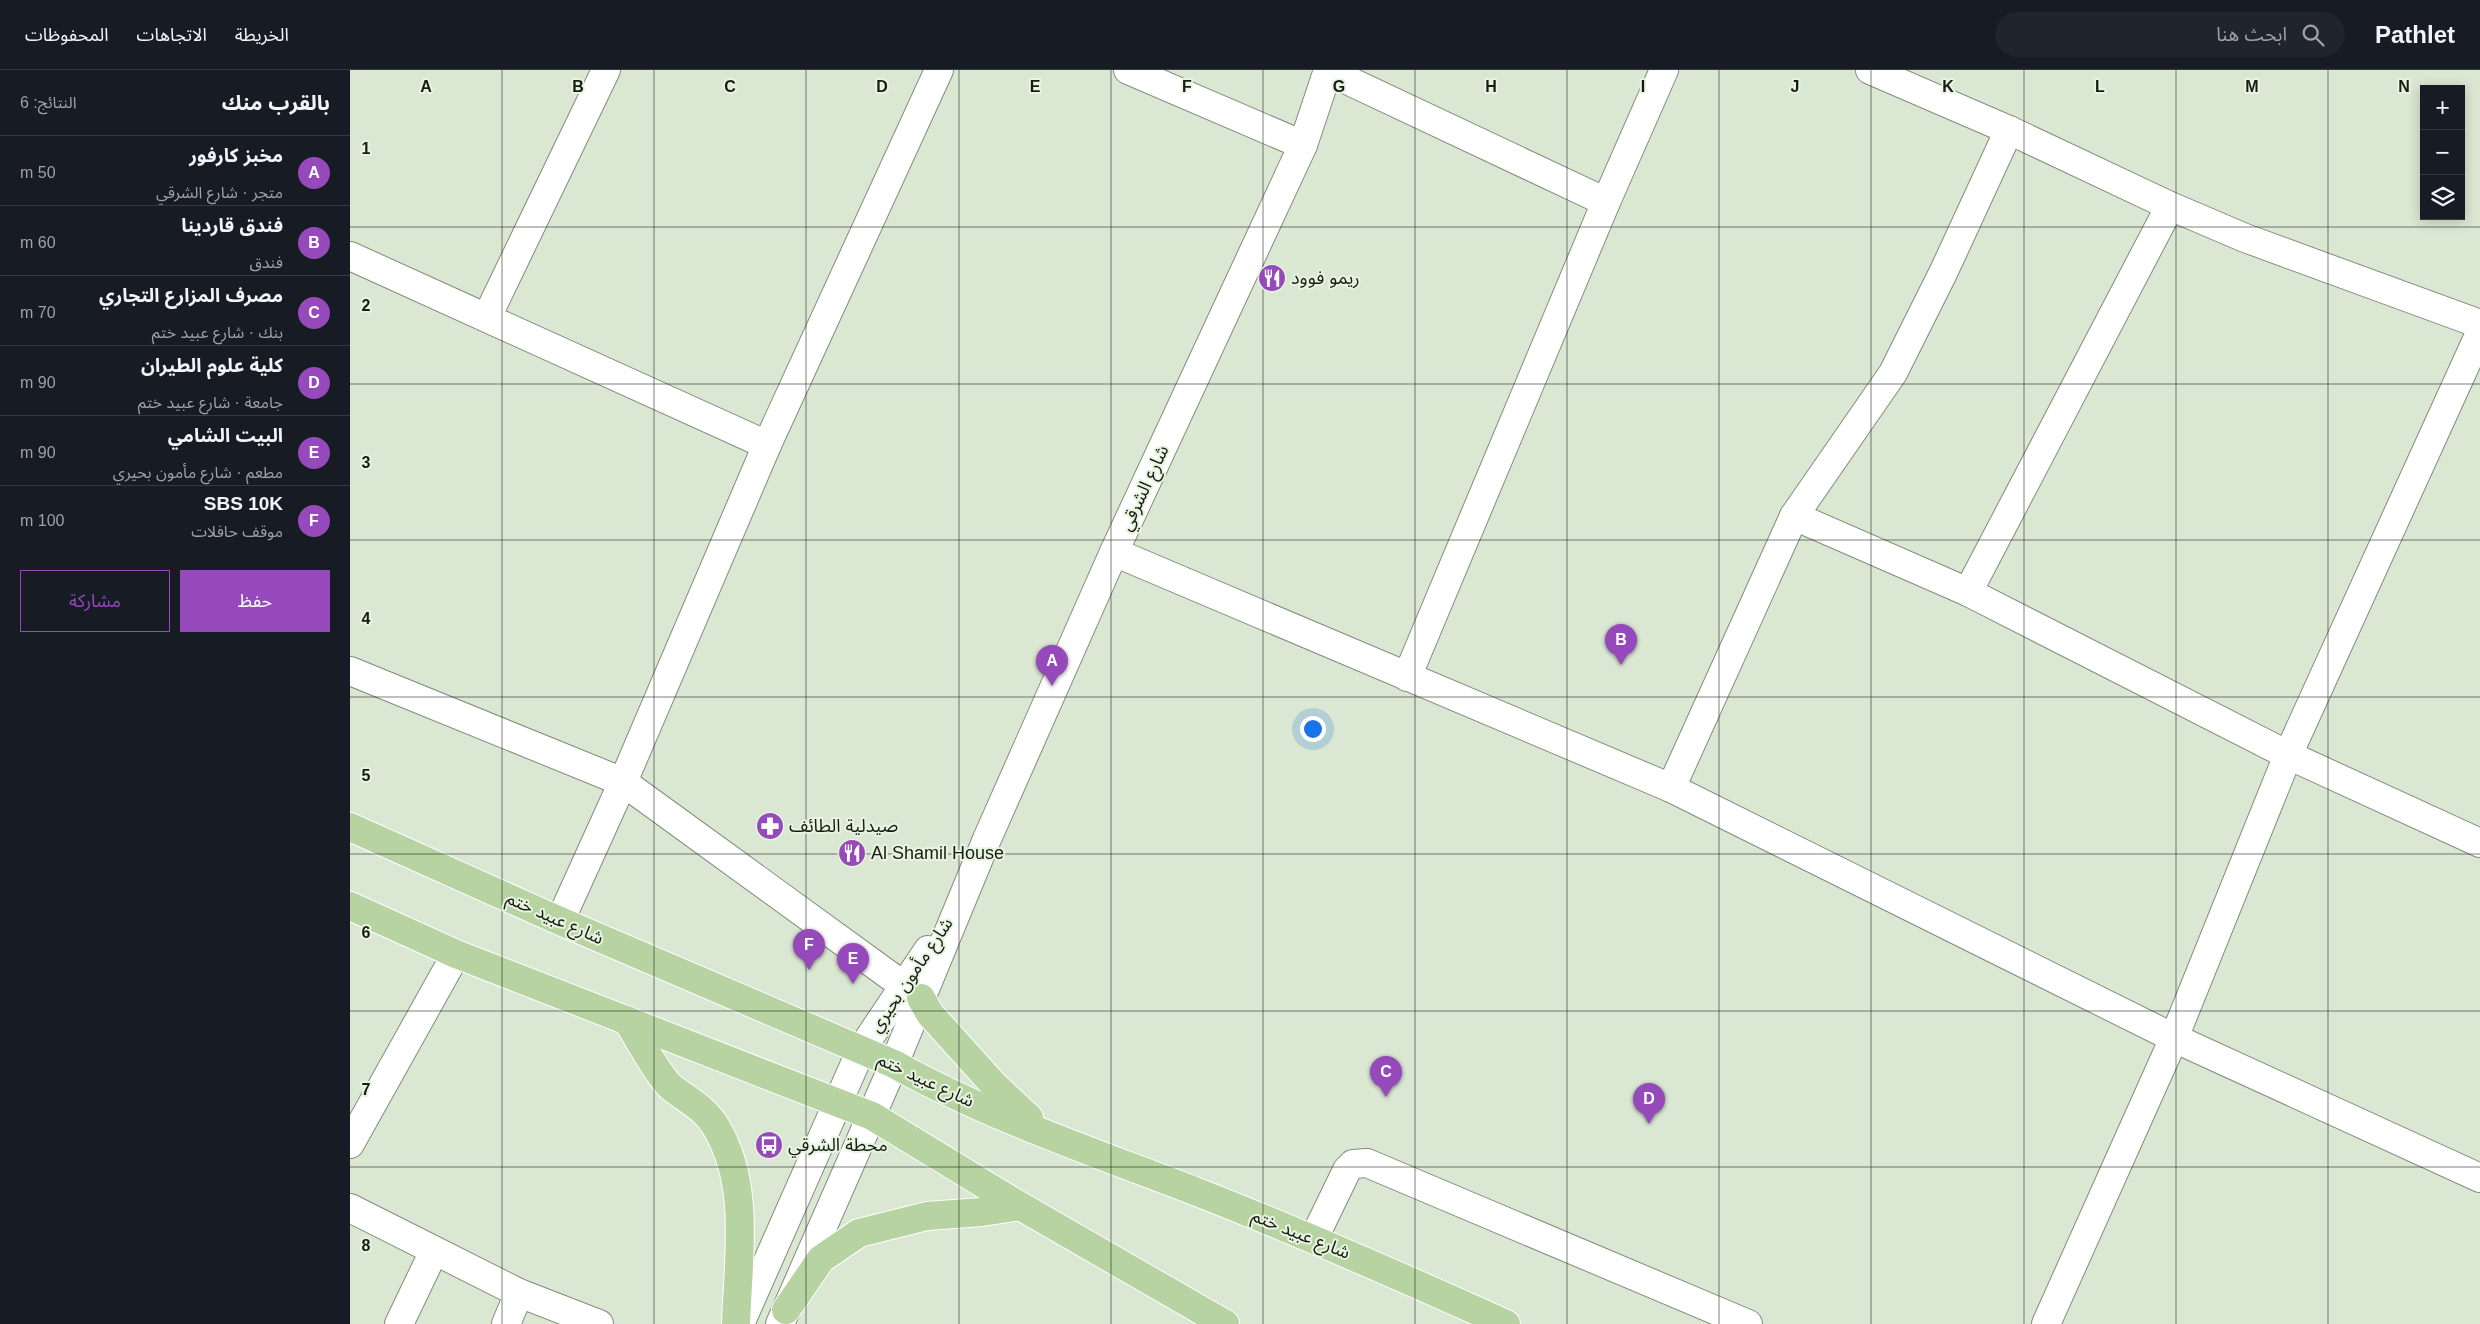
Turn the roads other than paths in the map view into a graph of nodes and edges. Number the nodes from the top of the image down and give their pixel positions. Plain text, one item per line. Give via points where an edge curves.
1 (606, 70) edge
2 (939, 70) edge
3 (1128, 70) edge
4 (1664, 70) edge
5 (1870, 70) edge
6 (1328, 71) edge
7 (2009, 130) junction
8 (1303, 145) junction
9 (1606, 202) junction
10 (2170, 206) junction
11 (350, 256) edge
12 (487, 317) junction
13 (2480, 324) edge
14 (2480, 333) edge
15 (767, 445) junction
16 (1794, 516) junction
17 (1114, 552) junction
18 (1968, 592) junction
19 (350, 671) edge
20 (1407, 677) junction
21 (2288, 755) junction
22 (623, 782) junction
23 (1671, 788) junction
24 (350, 827) edge
25 (2480, 843) edge
26 (958, 905) joint
27 (350, 906) edge
28 (560, 921) junction
29 (456, 954) junction
30 (912, 992) junction
31 (627, 1020) junction
32 (2174, 1038) junction
33 (861, 1050) junction
34 (894, 1064) junction
35 (838, 1102) junction
36 (872, 1116) junction
37 (1049, 1134) junction
38 (350, 1144) edge
39 (2480, 1178) edge
40 (1020, 1206) junction
41 (350, 1208) edge
42 (1314, 1238) junction
43 (434, 1251) junction
44 (519, 1293) junction
45 (783, 1317) edge
46 (1740, 1323) edge
47 (399, 1324) edge
48 (506, 1324) edge
49 (599, 1324) edge
50 (736, 1324) edge
51 (740, 1324) edge
52 (1225, 1324) edge
53 (1506, 1324) edge
54 (2046, 1324) edge

1 - 12 street
2 - 15 street
3 - 8 street
4 - 9 street
5 - 7 street
6 - 8 street, شارع الشرقي
6 - 9 street
7 - 10 street
7 - 16 street via 1893,373
8 - 17 street, شارع الشرقي
9 - 20 street
10 - 13 street via 2245,238
10 - 18 street
11 - 12 street
12 - 15 street
14 - 21 street
15 - 22 street
16 - 18 street
16 - 23 street
17 - 20 street
17 - 26 street, شارع الشرقي
18 - 21 street
19 - 22 street
20 - 23 street
21 - 25 street
21 - 32 street
22 - 28 street
22 - 30 street
23 - 32 street
24 - 28 main road, شارع عبيد ختم
26 - 30 street, شارع مأمون بحيري
27 - 29 main road
28 - 33 main road, شارع عبيد ختم
29 - 31 main road
29 - 38 street
30 - 33 street, شارع مأمون بحيري
30 - 34 street, شارع مأمون بحيري
30 - 37 main road via 1012,1105
31 - 35 main road
31 - 50 main road via 670,1086 699,1105 716,1126 728,1153 737,1188 740,1221
32 - 39 street
32 - 54 street
33 - 34 main road, شارع عبيد ختم
33 - 35 street, شارع مأمون بحيري
34 - 36 street, شارع مأمون بحيري
34 - 37 main road, شارع عبيد ختم via 924,1081
35 - 36 main road
35 - 51 street, شارع مأمون بحيري
36 - 40 main road
36 - 45 street, شارع مأمون بحيري
37 - 42 main road, شارع عبيد ختم
40 - 45 main road via 927,1216 859,1233 821,1259
40 - 52 main road
41 - 43 street
42 - 46 street via 1347,1170 1354,1164 1367,1163
42 - 53 main road, شارع عبيد ختم
43 - 44 street
43 - 47 street
44 - 48 street
44 - 49 street

